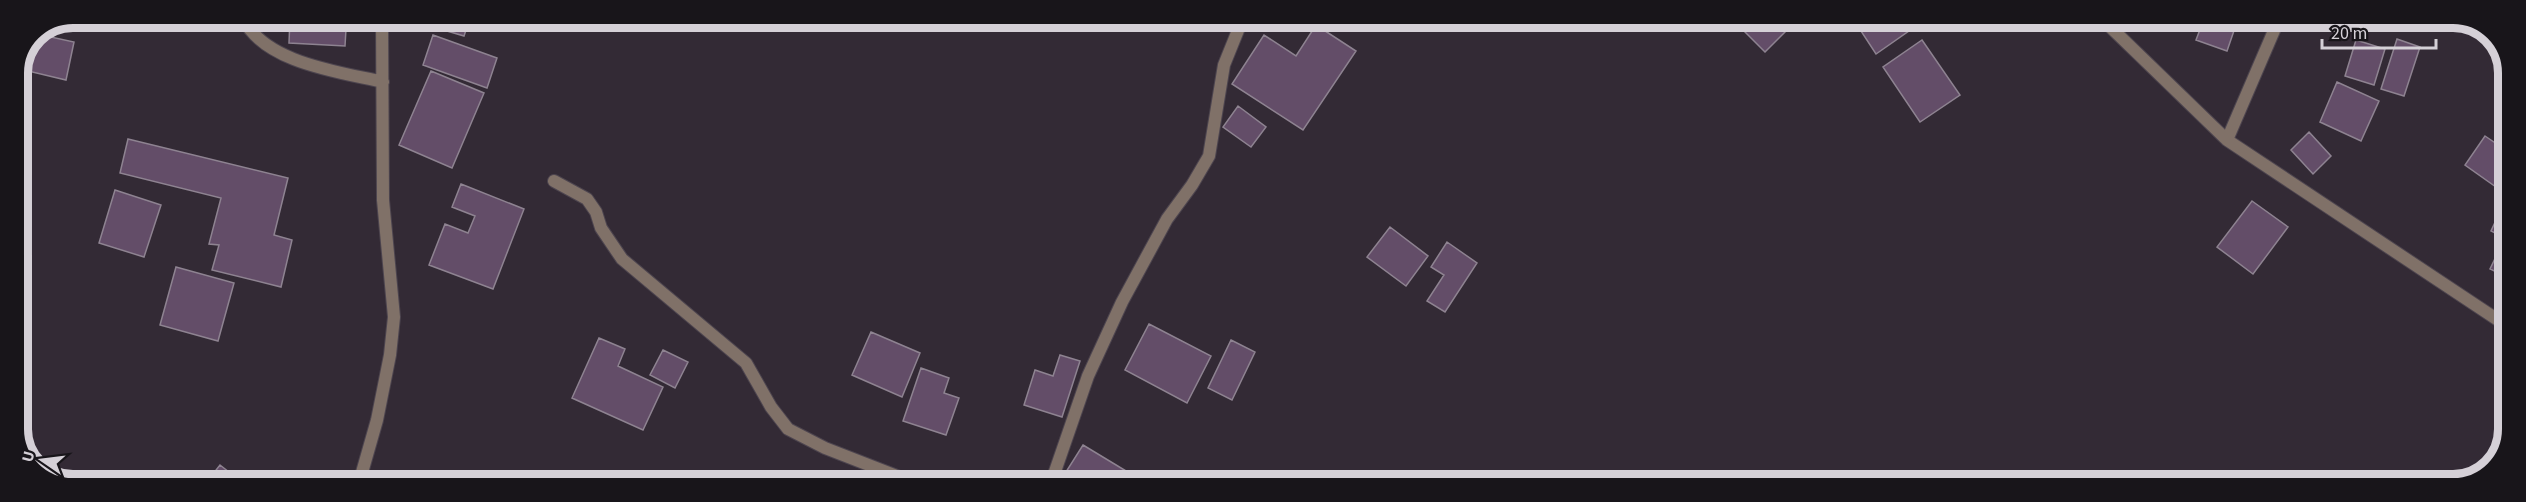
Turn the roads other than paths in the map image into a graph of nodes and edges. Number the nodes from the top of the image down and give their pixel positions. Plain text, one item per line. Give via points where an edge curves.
1 (249, 28) edge
2 (382, 28) edge
3 (1239, 28) edge
4 (2111, 28) edge
5 (2275, 28) edge
6 (383, 82) junction
7 (2227, 140) junction
8 (554, 181) dead end
9 (2498, 320) edge
10 (361, 474) edge
11 (892, 474) edge
12 (1055, 474) edge

1 - 6 street via 277,52 307,64
2 - 6 street
3 - 12 street via 1224,64 1209,156 1167,219 1122,302 1088,376
4 - 7 street
5 - 7 street
6 - 10 street via 383,200 394,317 390,356
7 - 9 street
8 - 11 street via 587,199 622,259 746,363 788,429

